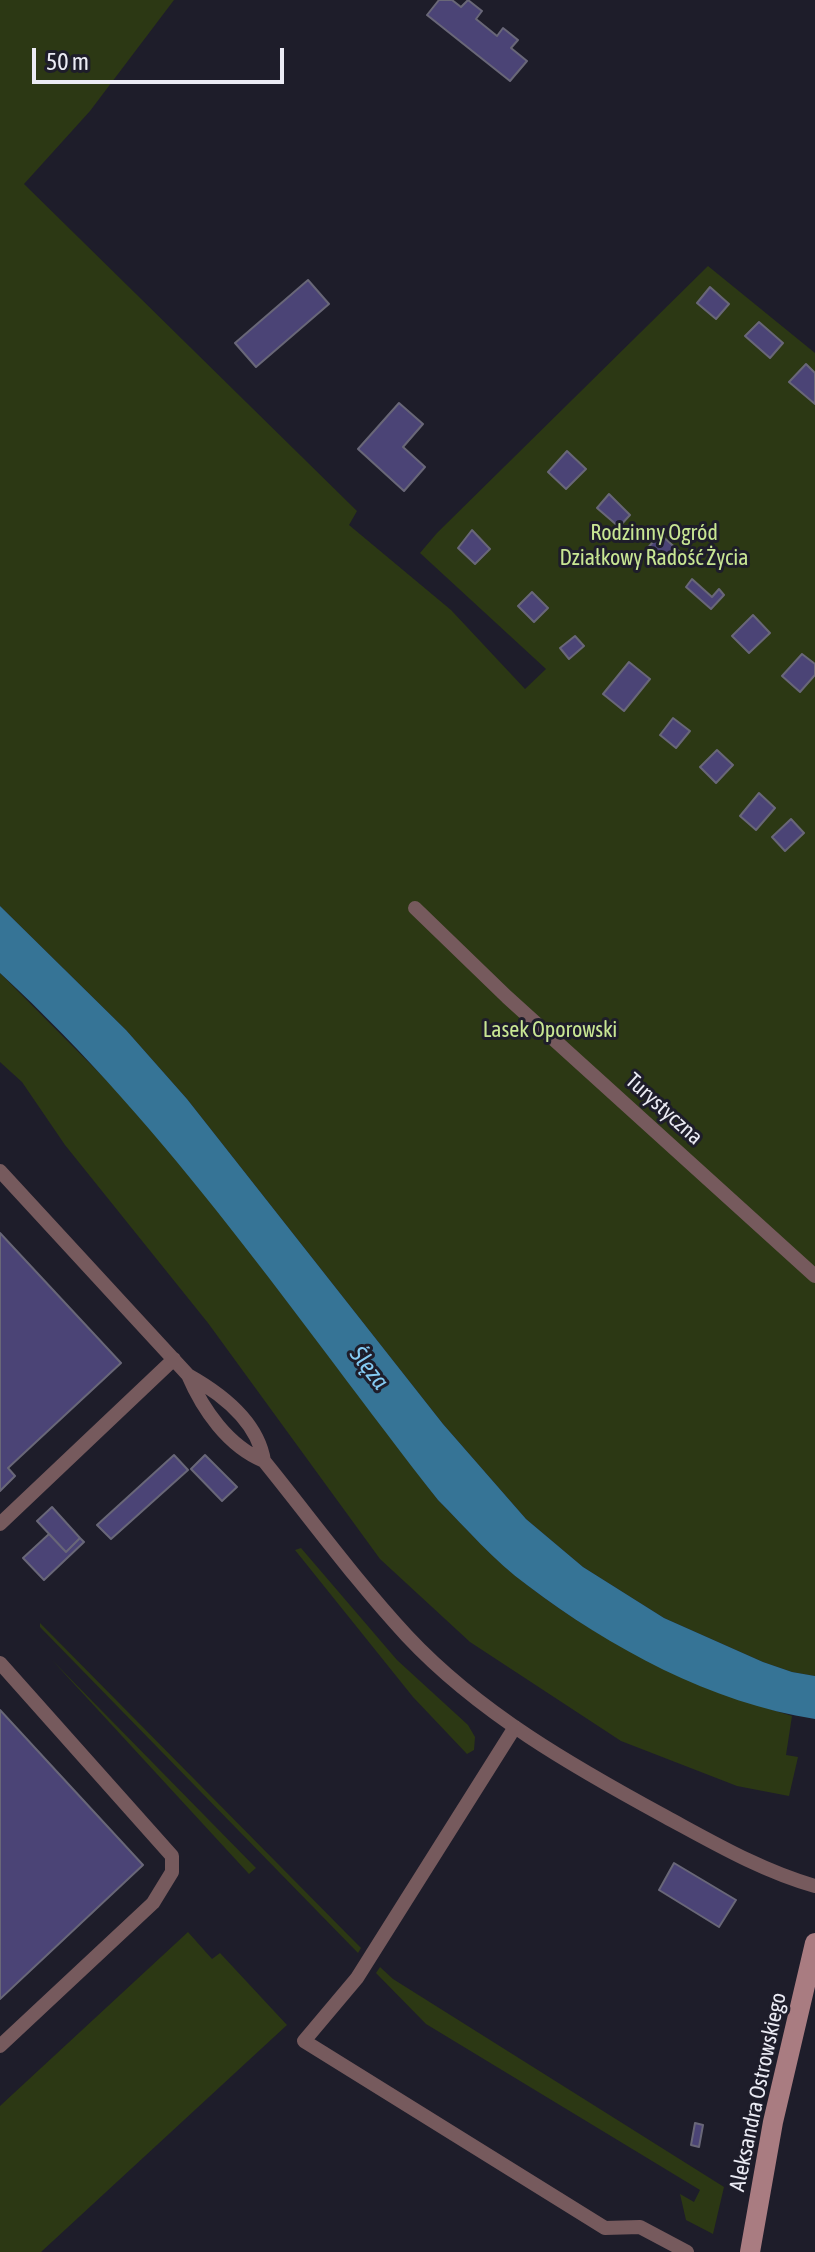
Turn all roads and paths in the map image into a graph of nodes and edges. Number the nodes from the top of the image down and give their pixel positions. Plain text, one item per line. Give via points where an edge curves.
1 (415, 908) dead end
2 (0, 1171) edge
3 (815, 1276) edge
4 (174, 1359) junction
5 (188, 1375) junction
6 (264, 1461) junction
7 (0, 1524) edge
8 (0, 1663) edge
9 (515, 1727) junction
10 (815, 1886) edge
11 (815, 1943) edge
12 (0, 2046) edge
13 (687, 2252) edge
14 (750, 2252) edge

1 - 3 lane, Turystyczna
2 - 4 lane
4 - 5 lane
4 - 7 lane
5 - 6 lane via 201,1405 246,1454
5 - 6 lane via 216,1390 237,1412 261,1442
6 - 9 lane via 408,1636
8 - 12 lane via 172,1856 168,1881 153,1903
9 - 10 lane via 569,1764 751,1862
9 - 13 lane via 357,1978 304,2041 605,2228 640,2227
11 - 14 street, Aleksandra Ostrowskiego via 773,2122

